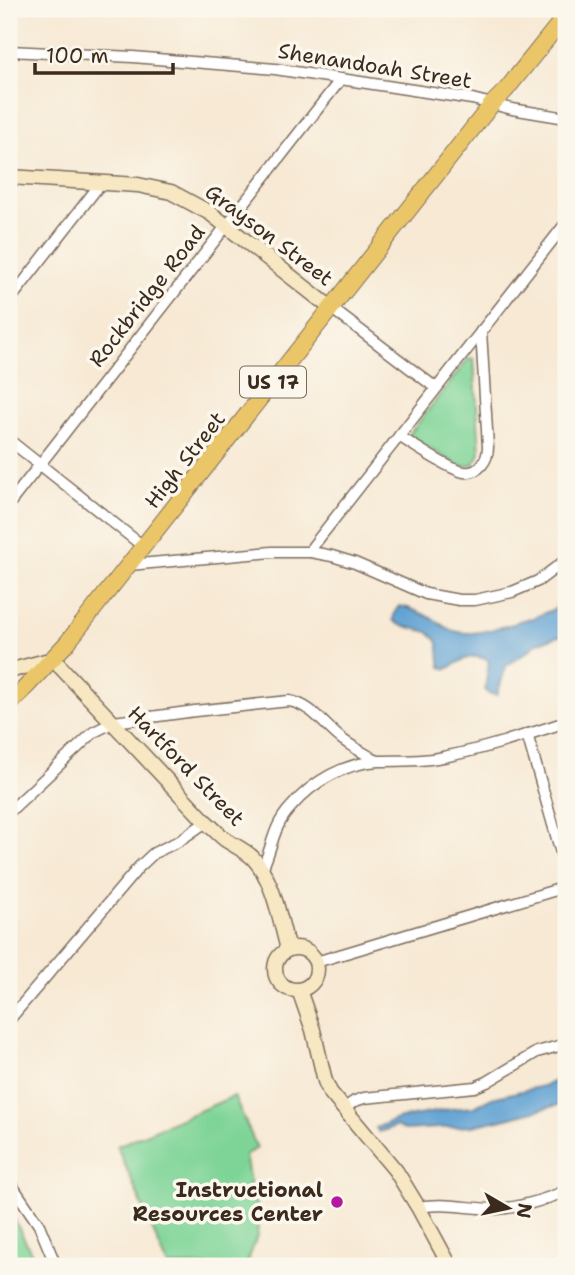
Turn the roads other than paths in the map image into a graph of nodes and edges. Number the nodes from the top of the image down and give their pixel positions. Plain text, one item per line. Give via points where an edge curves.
1 (560, 9) edge
2 (566, 15) edge
3 (9, 51) edge
4 (341, 79) junction
5 (492, 104) junction
6 (566, 118) edge
7 (9, 177) edge
8 (101, 183) junction
9 (566, 223) edge
10 (227, 225) junction
11 (9, 300) edge
12 (331, 307) junction
13 (481, 331) junction
14 (436, 388) junction
15 (399, 436) junction
16 (9, 440) edge
17 (40, 465) junction
18 (9, 504) edge
19 (144, 547) junction
20 (311, 552) junction
21 (566, 560) edge
22 (129, 565) junction
23 (52, 659) junction
24 (9, 671) edge
25 (9, 705) edge
26 (114, 722) junction
27 (566, 722) edge
28 (527, 734) junction
29 (377, 761) junction
30 (9, 812) edge
31 (206, 822) junction
32 (262, 869) junction
33 (566, 870) edge
34 (566, 887) edge
35 (288, 949) junction
36 (316, 962) junction
37 (299, 990) junction
38 (9, 1020) edge
39 (566, 1044) edge
40 (343, 1110) junction
41 (9, 1181) edge
42 (566, 1191) edge
43 (418, 1207) junction
44 (56, 1266) edge
45 (450, 1266) edge

1 - 5 main road, US 17 via 501,85
2 - 5 main road, US 17
3 - 4 street, Shenandoah Street via 275,69
4 - 5 street, Shenandoah Street
4 - 10 street, Rockbridge Road
5 - 6 street, Shenandoah Street
5 - 12 main road, High Street / US 17
7 - 8 street, Grayson Street
8 - 10 street, Grayson Street via 171,192
8 - 11 street
9 - 13 street
10 - 12 street, Grayson Street
10 - 17 street, Rockbridge Road
12 - 14 street, Grayson Street
12 - 19 main road, High Street / US 17
13 - 14 street
13 - 15 street via 486,460 474,471 461,472
14 - 15 street
15 - 20 street
16 - 17 street
17 - 18 street, Rockbridge Road
17 - 19 street
19 - 22 main road, High Street / US 17
20 - 21 street via 355,563 426,594 458,600 512,592 550,574
20 - 22 street
22 - 23 main road, High Street / US 17
23 - 24 street
23 - 25 main road, High Street / US 17
23 - 26 street, Hartford Street
26 - 29 street via 289,701 306,706 343,740
26 - 30 street via 94,732
26 - 31 street, Hartford Street
27 - 28 street
28 - 29 street via 439,758
28 - 33 street
29 - 32 street via 334,773 299,798 275,830
31 - 32 street, Hartford Street
31 - 38 street via 139,867
32 - 35 street, Hartford Street
34 - 36 street
35 - 36 street via 302,948
35 - 37 street via 275,962 275,974 282,985
36 - 37 street via 314,980
37 - 40 street via 325,1081
39 - 40 street via 537,1052 475,1087 364,1098
40 - 43 street via 396,1171
41 - 44 street via 39,1225
42 - 43 street via 514,1207
43 - 45 street

